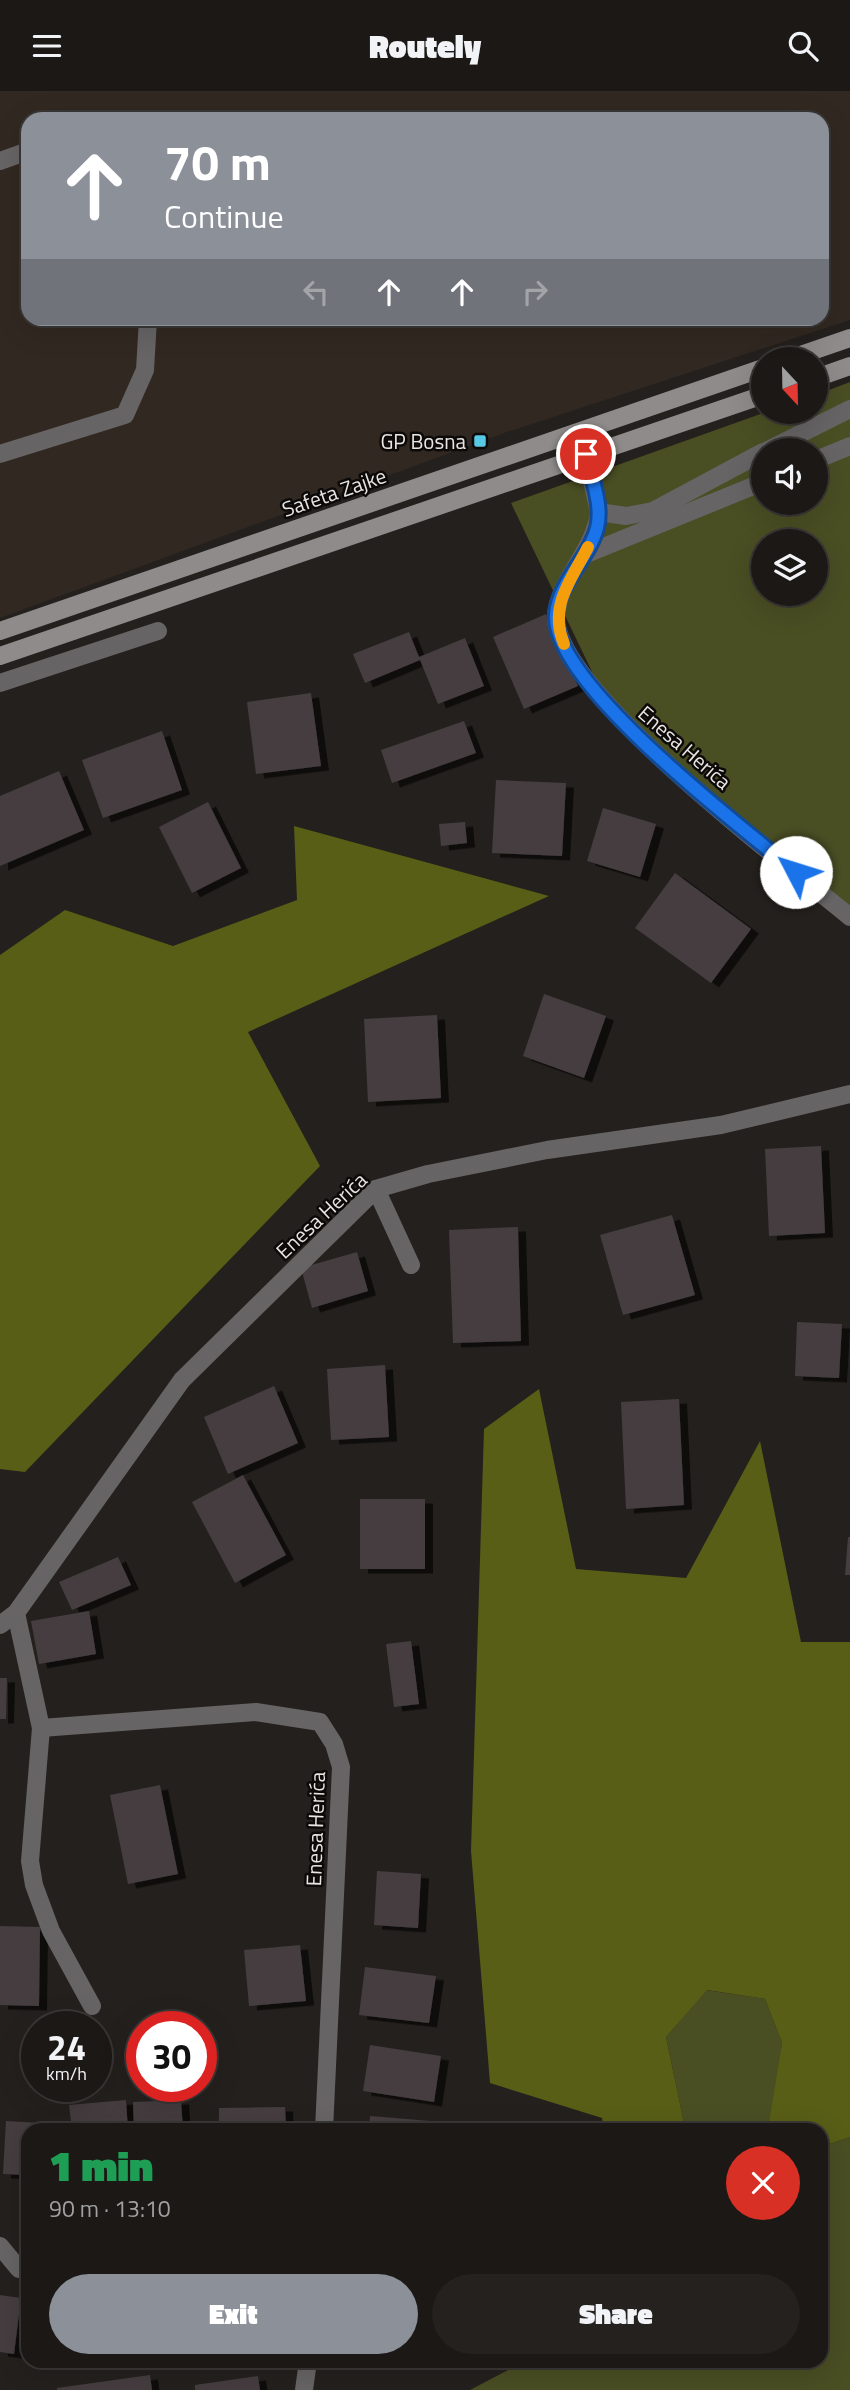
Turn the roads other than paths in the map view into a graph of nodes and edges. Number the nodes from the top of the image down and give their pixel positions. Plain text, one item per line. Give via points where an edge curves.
1 (21, 154) edge
2 (0, 161) edge
3 (148, 326) edge
4 (850, 338) edge
5 (824, 347) edge
6 (850, 366) edge
7 (751, 372) edge
8 (828, 374) edge
9 (751, 399) edge
10 (850, 409) edge
11 (792, 438) edge
12 (850, 446) edge
13 (0, 454) edge
14 (586, 454) junction
15 (828, 455) edge
16 (751, 459) edge
17 (751, 487) edge
18 (598, 512) junction
19 (584, 555) junction
20 (0, 631) edge
21 (158, 631) dead end
22 (0, 656) edge
23 (0, 683) edge
24 (850, 917) edge
25 (850, 1094) edge
26 (376, 1189) junction
27 (411, 1265) dead end
28 (16, 1613) junction
29 (0, 1625) edge
30 (41, 1728) junction
31 (92, 2006) dead end
32 (324, 2123) edge
33 (0, 2246) edge
34 (19, 2269) dead end
35 (307, 2368) edge
36 (304, 2390) edge

1 - 2 street
3 - 13 street via 145,370 125,415
4 - 5 main road
6 - 8 main road
7 - 20 main road, Safeta Zajke
9 - 14 main road
10 - 11 street
12 - 15 street
14 - 18 street
14 - 22 main road
16 - 18 street via 653,511 626,516
17 - 19 street
18 - 19 street, Enesa Herića via 597,529
19 - 24 street, Enesa Herića via 571,574 556,614 567,653 627,729
21 - 23 street
25 - 26 street, Enesa Herića via 721,1125 547,1150
26 - 27 street
26 - 28 street, Enesa Herića via 182,1380
28 - 29 street, Enesa Herića
28 - 30 street
30 - 31 street via 30,1861 34,1885 51,1931
30 - 32 street, Enesa Herića via 256,1712 320,1722 341,1767
33 - 34 street
35 - 36 street

